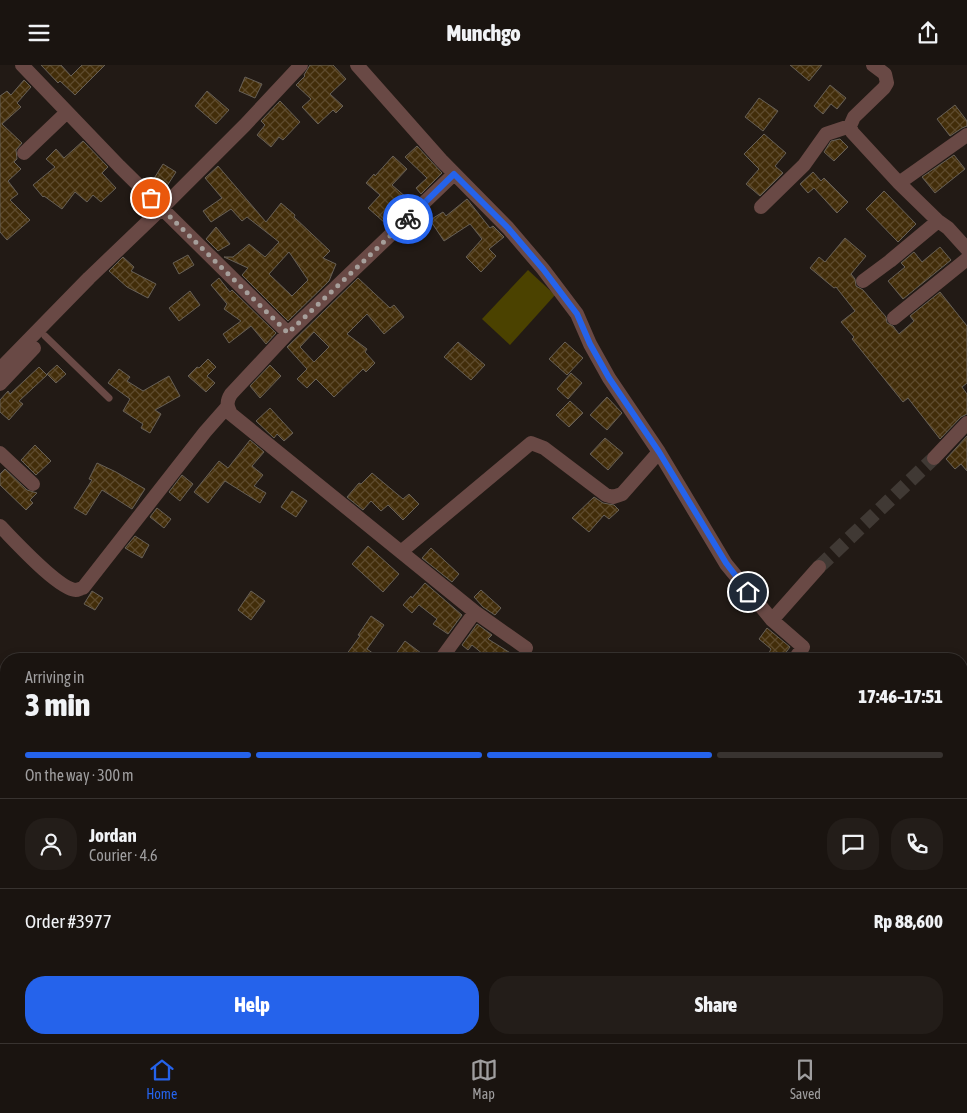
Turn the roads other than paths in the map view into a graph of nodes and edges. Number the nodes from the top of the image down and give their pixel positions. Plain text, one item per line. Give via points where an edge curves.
1 (22, 65) edge
2 (300, 65) edge
3 (357, 65) edge
4 (873, 65) edge
5 (67, 112) junction
6 (850, 125) junction
7 (967, 135) edge
8 (24, 153) dead end
9 (454, 174) junction
10 (899, 183) junction
11 (761, 207) dead end
12 (161, 209) junction
13 (938, 221) junction
14 (967, 249) edge
15 (967, 259) edge
16 (89, 278) junction
17 (863, 281) dead end
18 (894, 318) dead end
19 (288, 333) junction
20 (45, 336) junction
21 (2, 365) edge
22 (0, 384) edge
23 (109, 398) dead end
24 (227, 407) junction
25 (967, 423) edge
26 (659, 452) junction
27 (0, 453) edge
28 (934, 458) tunnel mouth
29 (33, 484) dead end
30 (0, 527) edge
31 (402, 551) junction
32 (819, 567) tunnel mouth
33 (475, 611) junction
34 (772, 620) junction
35 (526, 649) dead end
36 (445, 653) edge
37 (798, 653) edge

1 - 5 street
2 - 12 street
3 - 9 street
4 - 6 street via 884,74 887,83
5 - 8 street
5 - 12 street
6 - 10 street via 859,141
6 - 11 street via 826,134 804,165
7 - 10 street
9 - 19 street
9 - 26 street via 508,228 572,307 609,378
10 - 13 street
12 - 16 street
12 - 19 street
13 - 14 street via 948,227
13 - 17 street
15 - 18 street
16 - 20 street via 84,293
16 - 21 street
19 - 24 street via 231,394
20 - 22 street
20 - 23 lane
24 - 30 street via 84,588 76,590 54,579
24 - 31 street via 231,414
25 - 28 street
26 - 31 street via 622,494 613,497 532,443
26 - 34 street via 726,563
27 - 29 street
31 - 33 street
32 - 34 street
33 - 35 street
33 - 36 street
34 - 37 street via 803,647

